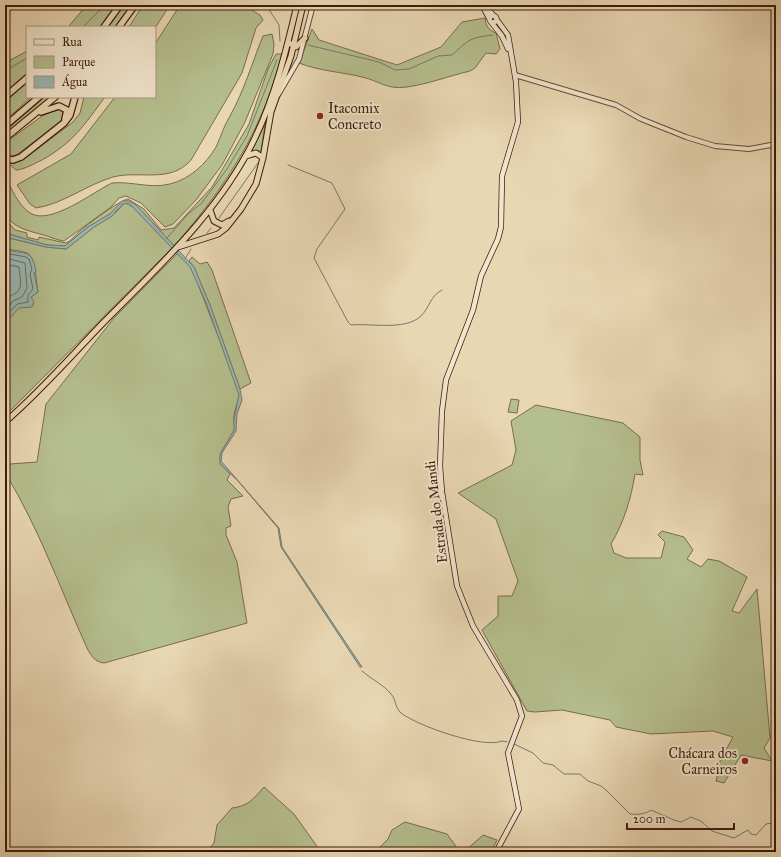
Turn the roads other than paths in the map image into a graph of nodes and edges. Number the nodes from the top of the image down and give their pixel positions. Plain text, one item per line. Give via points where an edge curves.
1 (120, 5) edge
2 (136, 5) edge
3 (297, 5) edge
4 (304, 5) edge
5 (313, 5) edge
6 (483, 5) edge
7 (496, 18) junction
8 (491, 21) junction
9 (105, 26) edge
10 (120, 26) edge
11 (290, 36) junction
12 (305, 38) junction
13 (293, 46) junction
14 (513, 60) junction
15 (515, 76) junction
16 (26, 79) edge
17 (278, 95) junction
18 (5, 97) edge
19 (33, 98) edge
20 (38, 98) edge
21 (54, 98) edge
22 (75, 98) edge
23 (23, 111) junction
24 (37, 113) junction
25 (61, 125) junction
26 (5, 126) edge
27 (8, 136) edge
28 (776, 144) edge
29 (246, 156) junction
30 (263, 158) junction
31 (5, 159) edge
32 (210, 210) junction
33 (234, 218) junction
34 (176, 249) junction
35 (5, 422) edge
36 (496, 852) edge

1 - 9 highway
2 - 10 highway
3 - 11 highway
4 - 13 highway
5 - 12 street
6 - 7 main road, Estrada do Mandi
6 - 8 main road, Estrada do Mandi
7 - 8 main road via 490,17
7 - 14 main road, Estrada do Mandi via 508,35
8 - 14 main road, Estrada do Mandi via 504,39
11 - 13 highway
11 - 29 highway via 271,100
12 - 13 highway via 298,46
12 - 17 street via 296,64
13 - 17 highway
14 - 15 main road, Estrada do Mandi
15 - 28 street via 616,105 642,119 715,146 749,149
15 - 36 main road, Estrada do Mandi via 518,122 502,176 501,227 481,276 473,310 446,380 440,466 458,586 473,626 517,700 522,716 519,728 509,746 508,755 519,809
16 - 18 highway
17 - 30 highway via 271,112
19 - 23 highway
20 - 23 highway
21 - 24 highway
22 - 25 highway via 70,116
23 - 26 highway
24 - 25 highway via 56,106 62,107 68,113
24 - 27 highway
25 - 31 highway via 20,157
29 - 30 highway via 256,153
29 - 32 highway
30 - 33 highway via 256,184
32 - 33 highway via 214,221 222,225
32 - 34 highway
33 - 34 highway via 218,234
34 - 35 highway

